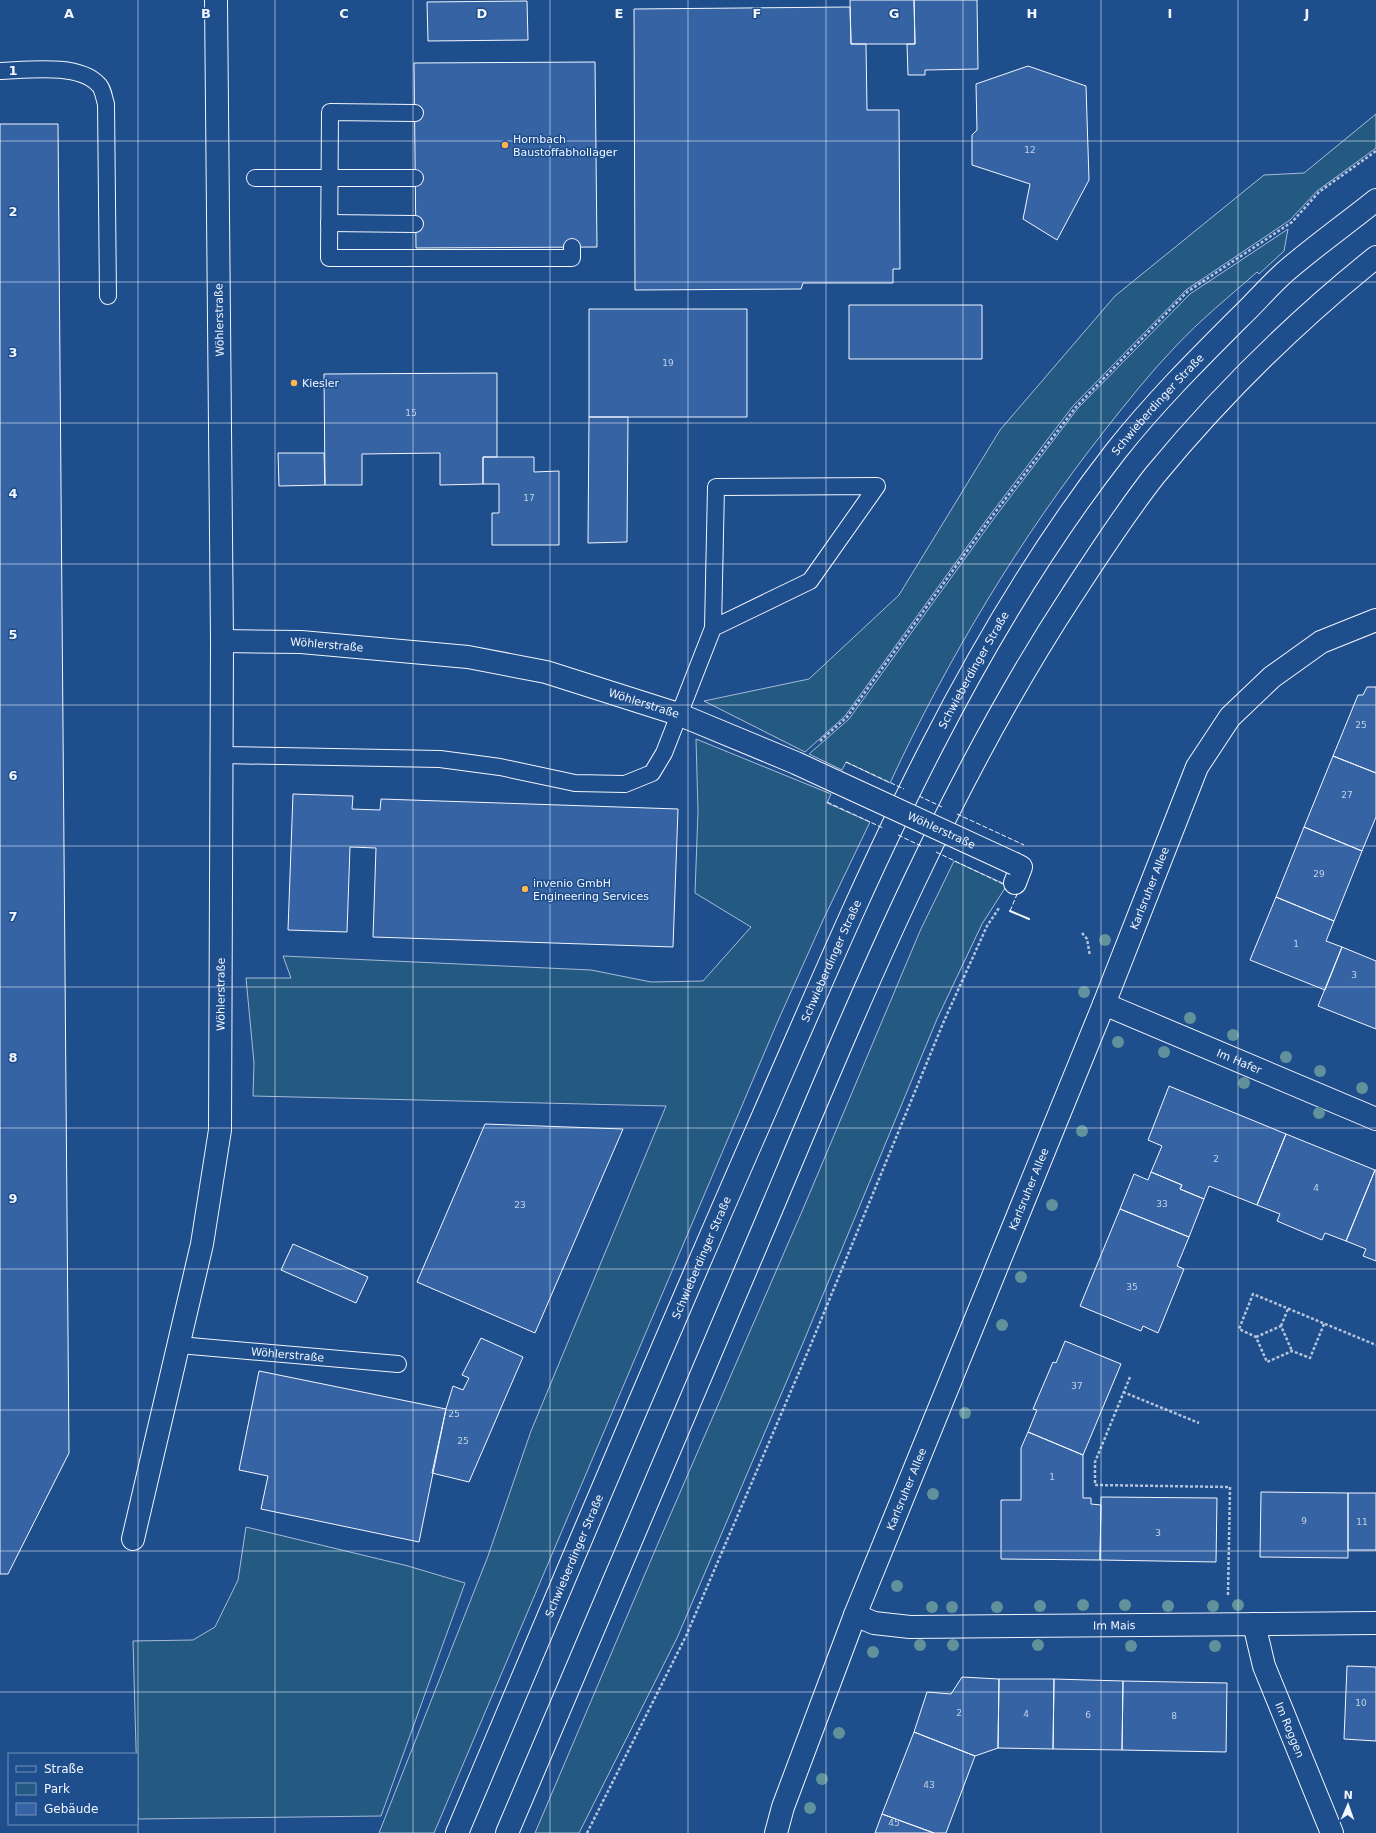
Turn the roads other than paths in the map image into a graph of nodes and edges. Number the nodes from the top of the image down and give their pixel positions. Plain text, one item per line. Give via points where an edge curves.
1 (216, 0) edge
2 (0, 70) edge
3 (415, 113) dead end
4 (255, 178) dead end
5 (329, 178) junction
6 (415, 178) dead end
7 (1376, 200) edge
8 (329, 223) junction
9 (415, 224) dead end
10 (572, 247) dead end
11 (1376, 258) edge
12 (108, 296) dead end
13 (1376, 620) edge
14 (713, 628) junction
15 (222, 640) junction
16 (678, 714) junction
17 (222, 755) junction
18 (1015, 873) road end
19 (1104, 1004) junction
20 (1376, 1119) edge
21 (178, 1344) junction
22 (398, 1364) dead end
23 (134, 1540) dead end
24 (855, 1615) junction
25 (1376, 1623) edge
26 (1254, 1624) junction
27 (457, 1833) edge
28 (507, 1833) edge
29 (776, 1833) edge
30 (1332, 1833) edge

1 - 15 street, Wöhlerstraße
2 - 12 lane via 70,70 87,75 100,85 106,104
3 - 5 lane via 330,112
4 - 5 lane
5 - 6 lane
5 - 8 lane
7 - 27 street, Schwieberdinger Straße via 1282,274 1182,374 1117,450 1064,524 985,648 946,719 866,882 652,1374
8 - 9 lane
8 - 10 lane via 329,258 572,258
11 - 28 street via 1329,295 1270,351 1217,404 1153,478 1063,608 986,737 904,901
13 - 19 street, Karlsruher Allee via 1321,642 1272,677 1230,718 1197,767
14 - 14 lane via 716,487 877,486 810,581
14 - 16 lane
15 - 16 street, Wöhlerstraße via 301,642 468,657 546,672
15 - 17 street, Wöhlerstraße
16 - 17 lane via 664,753 652,773 626,784 575,783 500,767 440,759
16 - 18 street, Wöhlerstraße, bridge via 837,782
17 - 21 street, Wöhlerstraße via 220,1130 202,1244
19 - 20 street, Im Hafer
19 - 24 street, Karlsruher Allee
21 - 22 lane, Wöhlerstraße
21 - 23 street, Wöhlerstraße
24 - 26 street, Im Mais via 874,1623 910,1627
24 - 29 street, Karlsruher Allee via 783,1807
25 - 26 street, Im Mais
26 - 30 street, Im Roggen via 1264,1666

